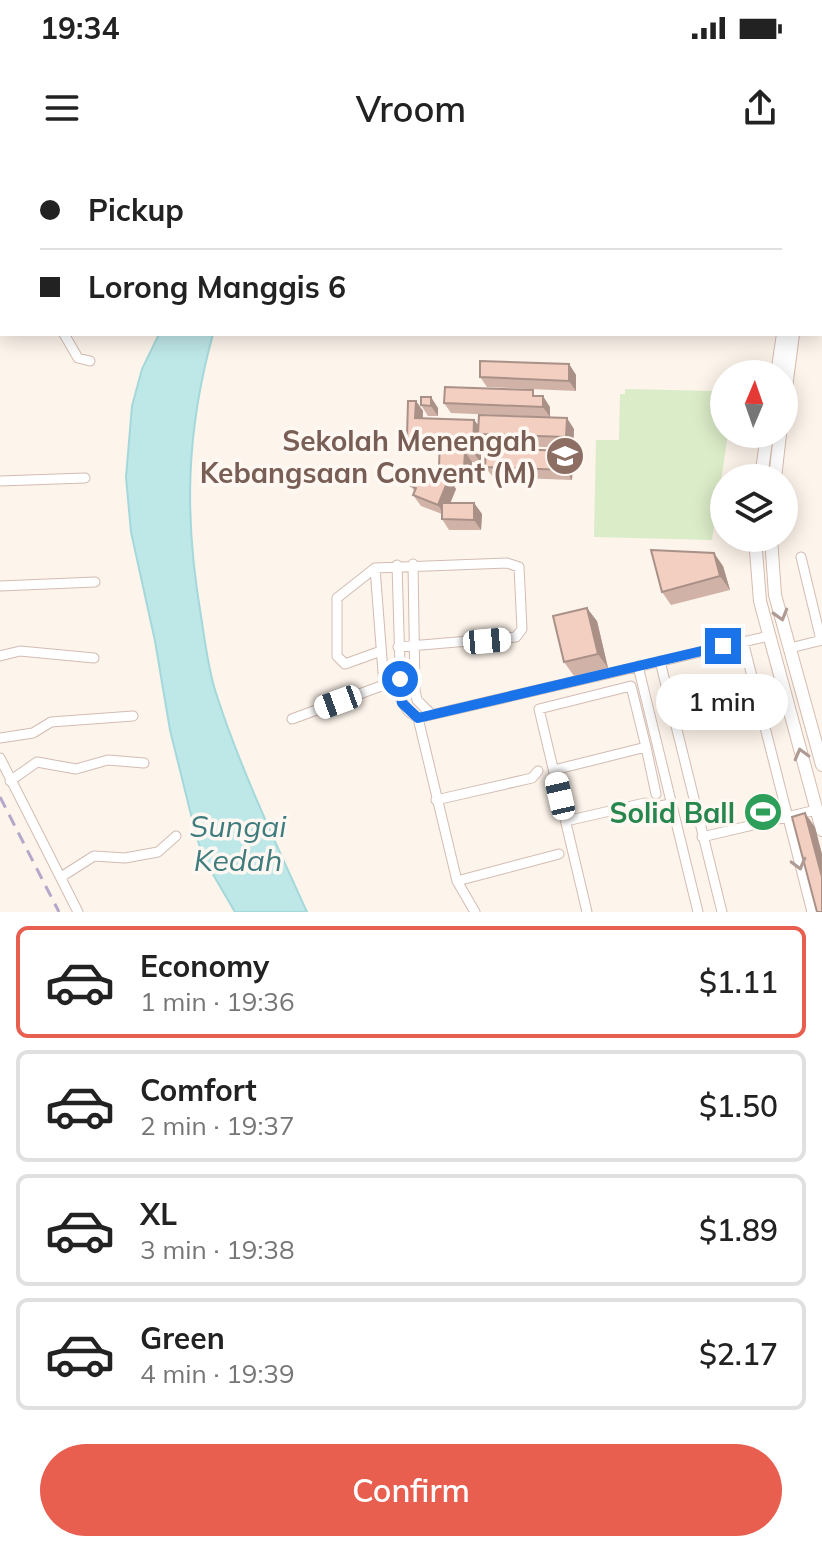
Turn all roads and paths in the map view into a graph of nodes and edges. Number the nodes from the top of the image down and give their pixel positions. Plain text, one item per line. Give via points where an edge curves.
1 (65, 336) edge
2 (783, 336) edge
3 (793, 336) edge
4 (779, 360) edge
5 (790, 360) edge
6 (90, 361) dead end
7 (85, 478) dead end
8 (0, 481) edge
9 (756, 552) edge
10 (771, 552) edge
11 (801, 557) dead end
12 (413, 564) junction
13 (397, 565) junction
14 (375, 568) junction
15 (95, 582) dead end
16 (0, 586) edge
17 (769, 636) junction
18 (821, 640) edge
19 (743, 641) junction
20 (414, 646) junction
21 (398, 647) junction
22 (790, 648) junction
23 (381, 651) junction
24 (0, 656) edge
25 (94, 658) dead end
26 (660, 661) junction
27 (638, 666) junction
28 (400, 679) junction
29 (384, 685) junction
30 (431, 714) junction
31 (133, 716) dead end
32 (418, 718) junction
33 (292, 719) dead end
34 (0, 738) edge
35 (646, 747) junction
36 (0, 758) edge
37 (144, 763) dead end
38 (822, 765) edge
39 (554, 770) junction
40 (538, 771) dead end
41 (10, 781) junction
42 (668, 791) junction
43 (656, 794) junction
44 (436, 800) junction
45 (645, 803) junction
46 (671, 804) junction
47 (816, 810) junction
48 (787, 817) junction
49 (566, 821) junction
50 (822, 830) edge
51 (176, 836) dead end
52 (702, 837) junction
53 (559, 854) dead end
54 (61, 877) junction
55 (457, 881) junction
56 (78, 912) edge
57 (475, 912) edge
58 (587, 912) edge
59 (698, 912) edge
60 (722, 912) edge
61 (812, 912) edge

1 - 6 street via 78,358
2 - 4 main road
3 - 5 main road
7 - 8 street
9 - 17 main road
10 -> 22 main road via 772,577
11 - 18 street
12 - 13 street
12 - 20 street
12 - 20 street via 519,567 522,629 512,639
13 - 14 street
13 - 21 street
14 - 23 street
14 - 23 street via 337,598 337,656 345,664
15 - 16 street
17 - 19 street
47 -> 17 main road
18 - 22 street
19 - 26 street
19 - 48 street
20 - 21 street
20 - 30 street via 417,700
21 - 28 street
22 - 38 main road
23 - 29 street
24 - 25 street via 35,651
26 - 27 street
26 - 52 street
27 - 30 street
27 - 42 street
28 - 29 street
28 - 32 street via 402,703
29 - 33 street
30 - 32 street
31 - 34 street via 51,722 33,733
32 - 44 street
35 - 39 street
35 - 39 street via 631,686 600,693 539,709
35 - 43 street
36 - 41 street
37 - 41 street via 108,760 76,769 37,762
39 - 49 street
40 - 44 street via 532,778
41 - 54 street
42 - 43 street
42 - 46 street
43 - 45 street
44 - 55 street
45 - 46 street
45 - 49 street
46 - 59 street
47 - 48 street
47 - 50 main road
48 - 52 street
48 -> 61 street
49 - 58 street
51 - 54 street via 158,852 94,856
52 - 60 street
53 - 55 street
54 - 56 street
55 - 57 street

